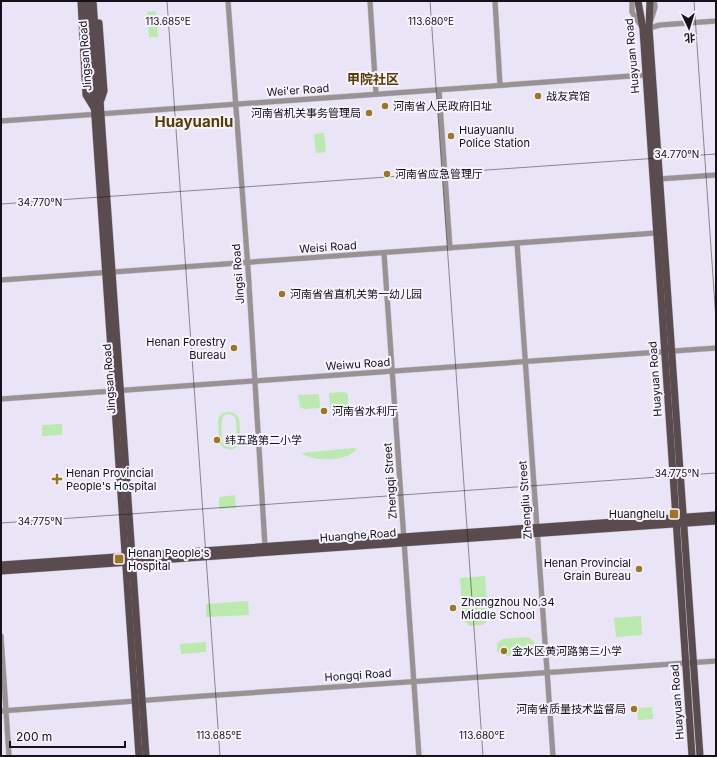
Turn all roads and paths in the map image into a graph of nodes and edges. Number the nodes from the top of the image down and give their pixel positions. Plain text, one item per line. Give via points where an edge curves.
1 (81, 1) edge
2 (87, 1) edge
3 (93, 1) edge
4 (97, 1) edge
5 (228, 1) edge
6 (370, 1) edge
7 (495, 1) edge
8 (632, 1) edge
9 (638, 1) edge
10 (642, 1) edge
11 (645, 1) edge
12 (650, 1) edge
13 (654, 1) edge
14 (716, 21) edge
15 (646, 29) junction
16 (645, 75) junction
17 (500, 86) junction
18 (439, 90) junction
19 (376, 94) junction
20 (236, 104) junction
21 (97, 111) junction
22 (1, 121) edge
23 (716, 175) edge
24 (659, 179) junction
25 (656, 233) junction
26 (517, 243) junction
27 (450, 248) junction
28 (384, 253) junction
29 (247, 262) junction
30 (109, 272) junction
31 (1, 280) edge
32 (716, 348) edge
33 (668, 352) junction
34 (525, 362) junction
35 (392, 372) junction
36 (255, 381) junction
37 (117, 391) junction
38 (1, 399) edge
39 (716, 515) edge
40 (679, 521) junction
41 (716, 521) edge
42 (537, 530) junction
43 (404, 540) junction
44 (265, 546) junction
45 (129, 559) junction
46 (1, 565) edge
47 (1, 571) edge
48 (1, 636) edge
49 (716, 661) edge
50 (685, 663) junction
51 (693, 663) junction
52 (547, 672) junction
53 (414, 681) junction
54 (139, 701) junction
55 (4, 711) edge
56 (9, 756) edge
57 (139, 756) edge
58 (146, 756) edge
59 (419, 756) edge
60 (553, 756) edge
61 (692, 756) edge
62 (700, 756) edge

1 - 21 main road via 86,95
2 - 21 main road, Jingsan Road
3 - 21 main road, Jingsan Road
4 - 21 main road via 104,91
5 - 20 street, Jingsi Road
6 - 19 street
7 - 17 street
8 - 15 street via 632,12
9 - 15 main road, Huayuan Road
10 - 15 main road
11 - 15 main road
12 - 15 main road, Huayuan Road
13 - 15 street via 655,7
14 - 15 street via 660,25
15 - 16 main road, Huayuan Road
15 - 24 main road, Huayuan Road
16 - 17 street, Wei'er Road
16 - 25 main road, Huayuan Road
17 - 18 street, Wei'er Road
18 - 19 street, Wei'er Road
18 - 27 street
19 - 20 street, Wei'er Road
20 - 21 street, Wei'er Road
20 - 29 street, Jingsi Road
21 - 22 street, Wei'er Road
21 - 30 main road, Jingsan Road
23 - 24 street
24 - 33 main road, Huayuan Road
25 - 26 street, Weisi Road
25 - 33 main road, Huayuan Road
26 - 27 street, Weisi Road
26 - 34 street, Zhengliu Street
27 - 28 street, Weisi Road
28 - 29 street, Weisi Road
28 - 35 street, Zhengqi Street
29 - 30 street, Weisi Road
29 - 36 street, Jingsi Road
30 - 31 street, Weisi Road
30 - 37 main road, Jingsan Road
32 - 33 street, Weiwu Road
33 - 34 street, Weiwu Road
33 - 40 main road, Huayuan Road
34 - 35 street, Weiwu Road
34 - 42 street, Zhengliu Street
35 - 36 street, Weiwu Road
35 - 43 street, Zhengqi Street
36 - 37 street, Weiwu Road
36 - 44 street, Jingsi Road
37 - 38 street, Weiwu Road
37 - 45 main road, Jingsan Road
39 - 40 main road, Huanghe Road
40 - 41 main road, Huanghe Road
40 - 42 main road, Huanghe Road
40 - 50 main road, Huayuan Road
40 - 51 main road, Huayuan Road
42 - 43 main road, Huanghe Road
42 - 52 street, Zhengliu Street
43 - 44 main road, Huanghe Road
43 - 45 main road, Huanghe Road
43 - 53 street, Zhengqi Street
44 - 45 main road, Huanghe Road
45 - 46 main road, Huanghe Road
45 - 47 main road, Huanghe Road
45 - 54 main road, Jingsan Road
48 - 55 street
49 - 51 street, Hongqi Road
50 - 51 street, Hongqi Road
50 - 52 street, Hongqi Road
50 - 61 main road, Huayuan Road
51 - 62 main road, Huayuan Road
52 - 53 street, Hongqi Road
52 - 60 street, Zhengliu Street
53 - 54 street, Hongqi Road
53 - 59 street, Zhengqi Street
54 - 55 street, Hongqi Road
54 - 57 main road, Jingsan Road
54 - 58 main road, Jingsan Road
55 - 56 street

